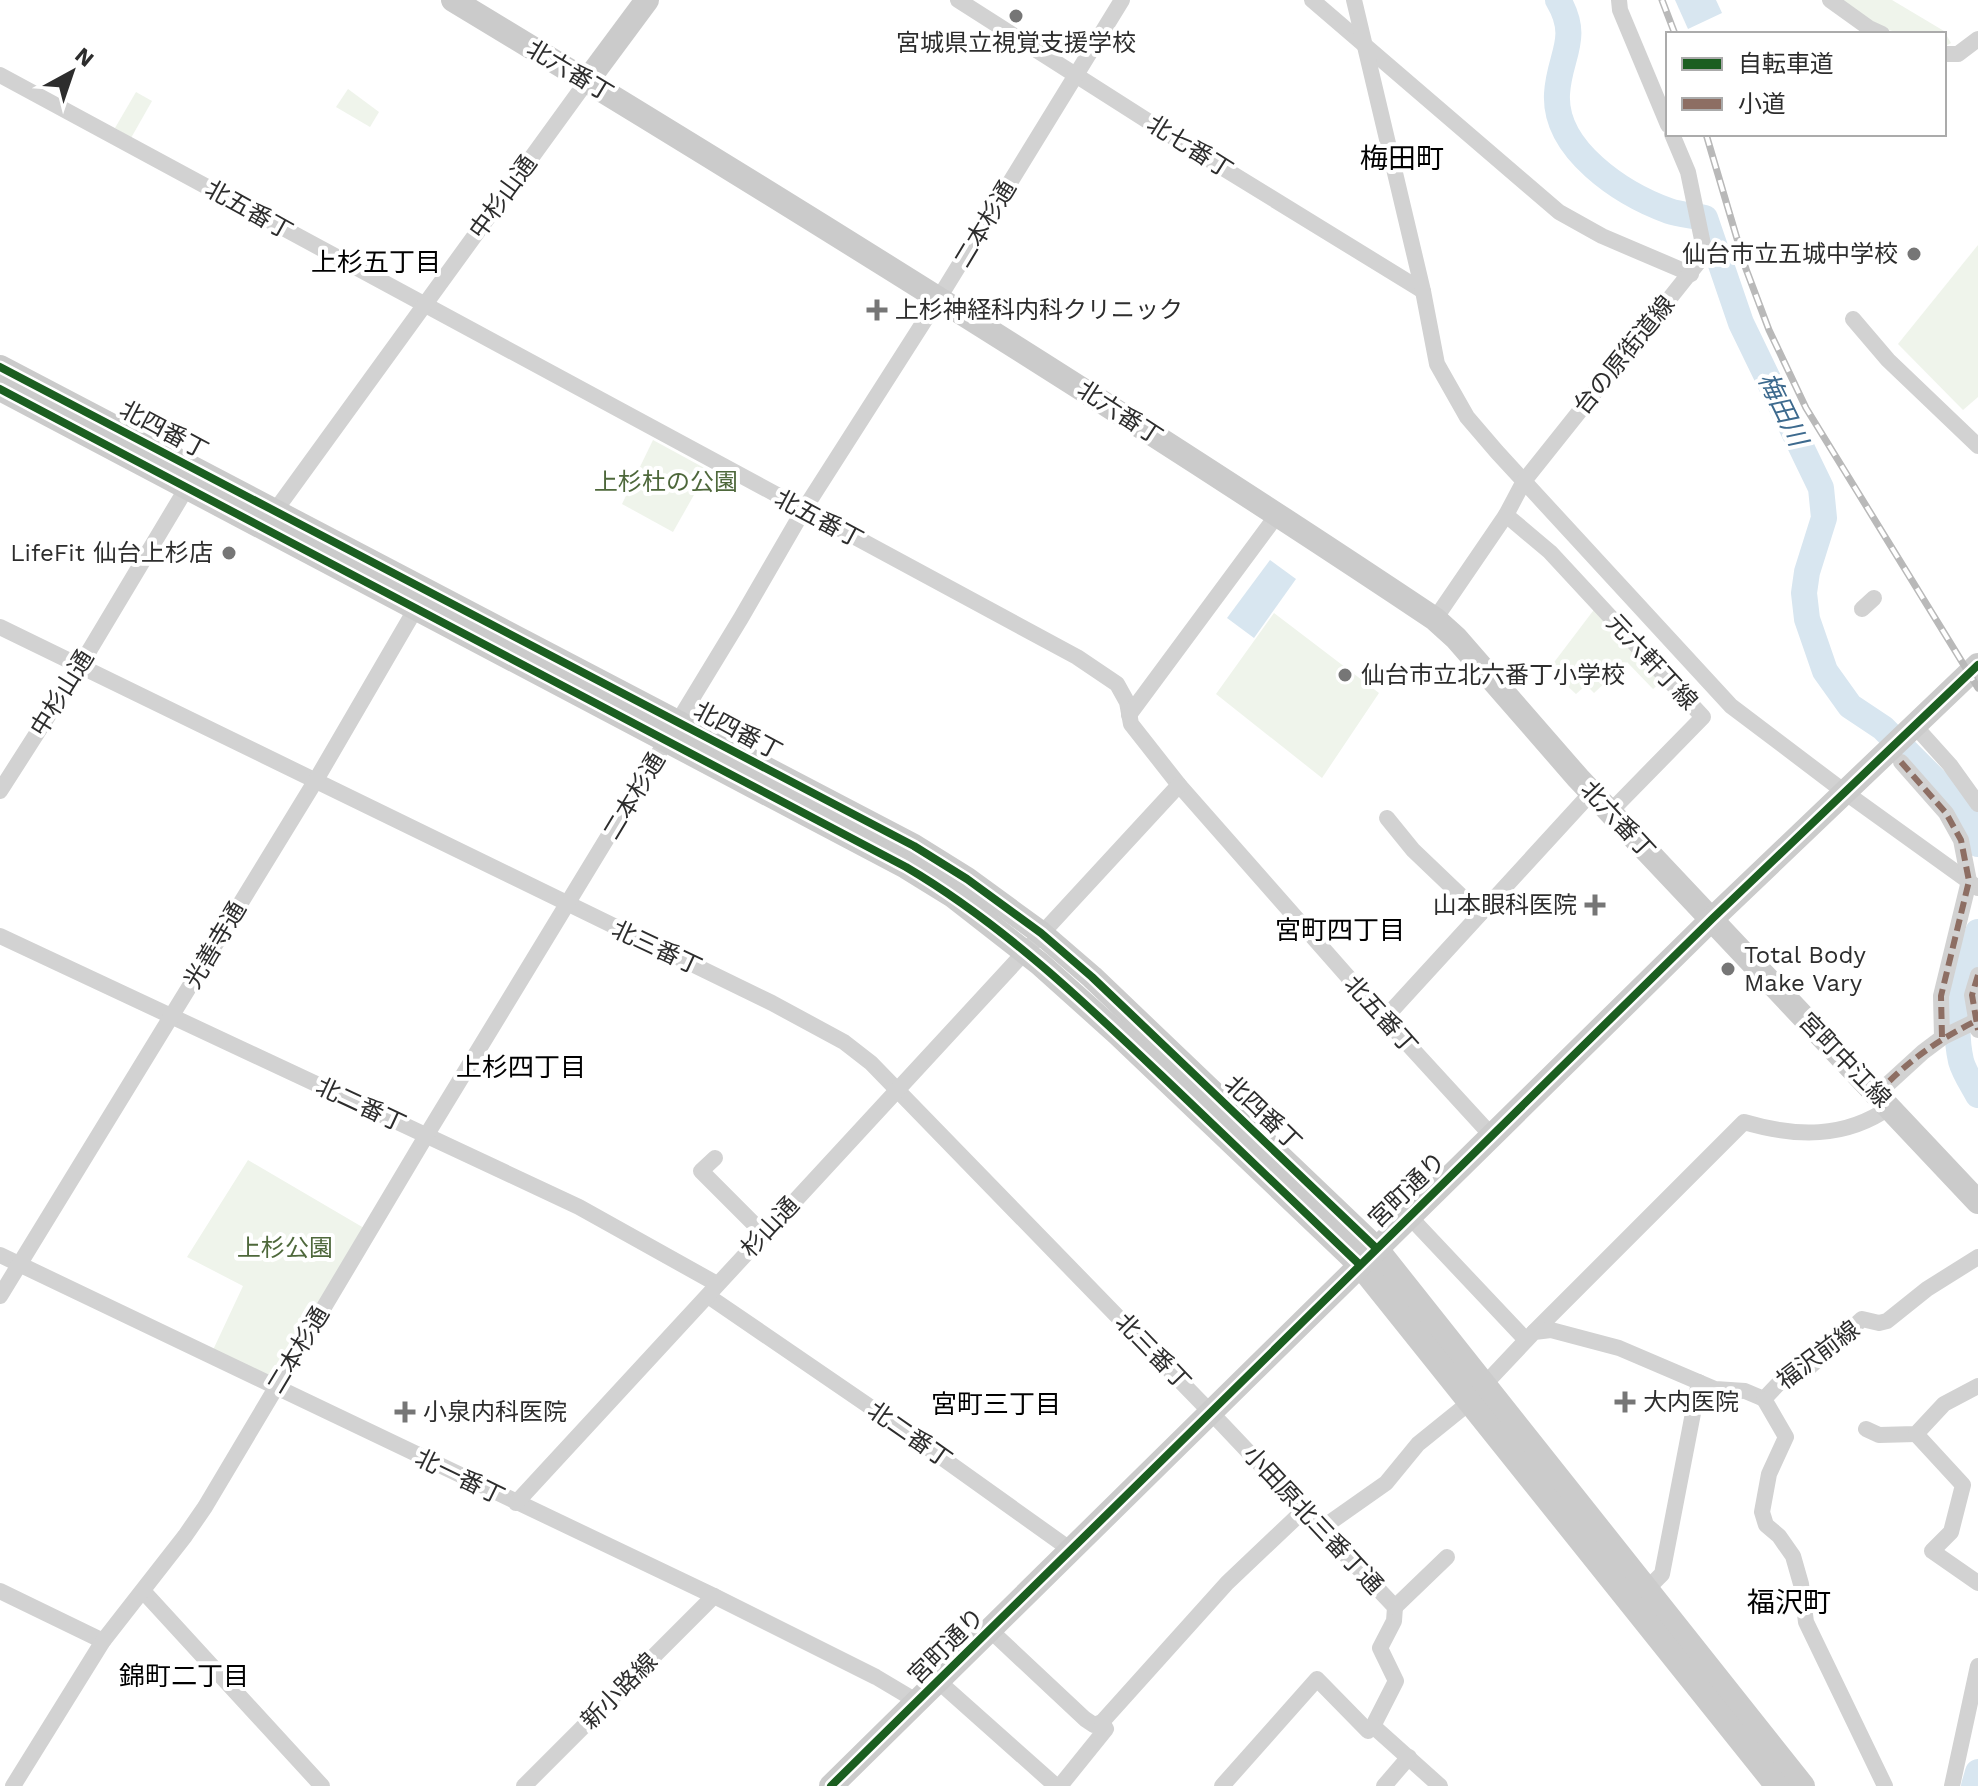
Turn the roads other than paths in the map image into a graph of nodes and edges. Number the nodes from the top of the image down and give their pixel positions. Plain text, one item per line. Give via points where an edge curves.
1 (453, 0) edge
2 (647, 0) edge
3 (958, 0) edge
4 (1122, 0) edge
5 (1312, 0) edge
6 (1354, 0) edge
7 (1619, 0) edge
8 (1830, 0) edge
9 (1878, 32) edge
10 (1978, 39) edge
11 (1365, 45) junction
12 (1946, 54) edge
13 (1077, 73) junction
14 (0, 75) edge
15 (587, 81) junction
16 (1666, 120) edge
17 (1673, 136) edge
18 (1691, 274) junction
19 (1423, 291) junction
20 (939, 298) junction
21 (425, 306) junction
22 (1853, 319) dead end
23 (0, 367) edge
24 (0, 389) edge
25 (1978, 446) edge
26 (192, 478) junction
27 (1524, 481) junction
28 (275, 511) junction
29 (803, 511) junction
30 (1277, 515) junction
31 (1506, 515) junction
32 (421, 600) junction
33 (1435, 619) junction
34 (0, 627) edge
35 (1978, 665) edge
36 (80, 666) junction
37 (1129, 715) junction
38 (1913, 726) junction
39 (672, 732) junction
40 (1895, 756) junction
41 (316, 780) junction
42 (1179, 785) junction
43 (0, 791) edge
44 (1592, 792) junction
45 (1846, 793) junction
46 (1978, 804) edge
47 (1610, 812) junction
48 (1387, 818) dead end
49 (1973, 884) edge
50 (568, 906) junction
51 (1480, 914) junction
52 (1712, 919) junction
53 (1041, 933) junction
54 (0, 936) edge
55 (1024, 951) junction
56 (1978, 975) edge
57 (172, 1016) junction
58 (1384, 1019) junction
59 (1978, 1020) edge
60 (1978, 1030) edge
61 (1943, 1037) junction
62 (896, 1088) junction
63 (1884, 1101) junction
64 (426, 1136) junction
65 (1492, 1136) junction
66 (715, 1158) dead end
67 (1978, 1202) edge
68 (1409, 1216) junction
69 (763, 1233) junction
70 (0, 1255) edge
71 (1368, 1256) junction
72 (1978, 1257) edge
73 (19, 1265) junction
74 (712, 1290) junction
75 (0, 1296) edge
76 (1530, 1336) junction
77 (1699, 1382) junction
78 (1978, 1386) edge
79 (275, 1388) junction
80 (1477, 1393) junction
81 (1764, 1399) junction
82 (1210, 1412) junction
83 (1866, 1429) dead end
84 (1916, 1434) junction
85 (516, 1503) junction
86 (1304, 1510) junction
87 (1322, 1528) junction
88 (1071, 1550) junction
89 (1447, 1557) dead end
90 (1978, 1583) edge
91 (1647, 1589) junction
92 (0, 1591) edge
93 (143, 1591) junction
94 (714, 1596) junction
95 (1395, 1607) junction
96 (990, 1630) junction
97 (103, 1641) junction
98 (1978, 1666) edge
99 (938, 1681) junction
100 (918, 1702) junction
101 (1102, 1722) junction
102 (1373, 1726) junction
103 (1409, 1757) junction
104 (13, 1786) edge
105 (322, 1786) edge
106 (524, 1786) edge
107 (831, 1786) edge
108 (1058, 1786) edge
109 (1222, 1786) edge
110 (1384, 1786) edge
111 (1440, 1786) edge
112 (1777, 1786) edge
113 (1803, 1786) edge
114 (1885, 1786) edge
115 (1952, 1786) edge

1 - 15 street, 北六番丁
2 - 15 street, 中杉山通
3 - 13 street, 北七番丁
4 - 13 street, 二本杉通
5 - 11 street
6 - 11 street
7 - 16 street
8 - 9 street
10 - 12 street via 1958,54
11 - 18 street via 1559,212
11 - 19 street
13 - 19 street, 北七番丁
13 - 20 street, 二本杉通
14 - 21 street, 北五番丁
15 - 20 street, 北六番丁
15 - 21 street, 中杉山通
17 - 18 street, 台の原街道線 via 1688,172 1705,254
18 - 27 street, 台の原街道線
19 - 27 street via 1437,364 1467,417
20 - 29 street, 二本杉通
20 - 30 street, 北六番丁
21 - 28 street, 中杉山通
21 - 29 street, 北五番丁
22 - 25 street
23 - 26 street, 北四番丁
24 - 26 street, 北四番丁
26 - 28 street, 北四番丁
26 - 32 street, 北四番丁
26 - 36 street, 中杉山通
27 - 31 street, 台の原街道線
27 - 45 street via 1731,706
28 - 32 street, 北四番丁
29 - 37 street, 北五番丁 via 1077,657 1117,684
29 - 39 street, 二本杉通
30 - 33 street, 北六番丁
30 - 37 street
31 - 33 street, 台の原街道線
31 - 47 street, 元六軒丁線 via 1550,552 1703,717
32 - 39 street, 北四番丁
32 - 41 street, 光善寺通
33 - 44 street, 北六番丁
34 - 36 street, 北三番丁
35 - 38 street, 宮町通り
36 - 41 street, 北三番丁
36 - 43 street, 中杉山通
37 - 42 street, 北五番丁
38 - 40 street, 宮町通り
38 - 46 street
39 - 50 street, 二本杉通
39 - 53 street, 北四番丁 via 914,846
39 - 55 street, 北四番丁 via 953,896
40 - 45 street, 宮町通り
40 - 49 street via 1946,813 1961,840
41 - 50 street, 北三番丁
41 - 57 street, 光善寺通
42 - 53 street, 杉山通
42 - 58 street, 北五番丁
44 - 47 street, 北六番丁
44 - 51 street
45 - 49 street
45 - 52 street, 宮町通り
47 - 52 street, 北六番丁
48 - 51 street
49 - 61 street via 1941,996
50 - 62 street, 北三番丁 via 834,1036
50 - 64 street, 二本杉通
51 - 58 street
52 - 63 street, 宮町中江線
52 - 65 street, 宮町通り
53 - 55 street, 杉山通
53 - 71 street, 北四番丁 via 1092,977
54 - 57 street, 北二番丁
55 - 62 street, 杉山通
55 - 71 street, 北四番丁
56 - 60 street via 1972,995
57 - 64 street, 北二番丁
57 - 73 street, 光善寺通
58 - 65 street, 北五番丁
59 - 61 street, bridge
61 - 63 street
62 - 69 street, 杉山通
62 - 82 street, 北三番丁
63 - 67 street, 宮町中江線
63 - 76 street via 1872,1120 1845,1130 1780,1132 1744,1122
64 - 74 street, 北二番丁 via 579,1207
64 - 79 street, 二本杉通
65 - 68 street, 宮町通り
66 - 69 street via 701,1171
68 - 71 street, 宮町通り
68 - 76 street
69 - 74 street, 杉山通
70 - 73 street, 北一番丁
71 - 80 street
71 - 82 street, 宮町通り
72 - 81 street, 福沢前線 via 1887,1321 1862,1319 1804,1372 1782,1380
73 - 75 street, 光善寺通
73 - 79 street, 北一番丁
74 - 85 street, 杉山通
74 - 88 street, 北二番丁
76 - 77 street, 福沢前線 via 1551,1330 1619,1348
76 - 80 street
77 - 81 street, 福沢前線
77 - 91 street via 1662,1574
78 - 84 street via 1944,1404
79 - 85 street, 北一番丁
79 - 93 street, 二本杉通 via 198,1517
80 - 87 street via 1418,1444 1386,1483
80 - 91 street
80 - 112 street
81 - 114 street via 1786,1437 1769,1474 1762,1512 1766,1525 1793,1556 1806,1622
82 - 86 street, 小田原北三番丁通
82 - 88 street, 宮町通り
83 - 84 street via 1879,1435
84 - 90 street via 1963,1485 1951,1532 1932,1551
85 - 94 street, 北一番丁
86 - 87 street, 小田原北三番丁通
86 - 101 street via 1227,1583
87 - 95 street, 小田原北三番丁通
88 - 96 street, 宮町通り
89 - 95 street
91 - 113 street
92 - 97 street
93 - 97 street, 二本杉通
93 - 105 street
94 - 100 street, 北一番丁
94 - 106 street, 新小路線
95 - 102 street, 小田原北三番丁通 via 1380,1648 1396,1681
96 - 99 street, 宮町通り
96 - 101 street via 1085,1719 1094,1725
97 - 104 street, 二本杉通
98 - 115 street
99 - 100 street, 宮町通り
99 - 108 street
100 - 107 street, 宮町通り
101 - 108 street via 1106,1729
102 - 103 street
102 - 109 street via 1368,1731 1317,1679
103 - 110 street
103 - 111 street

